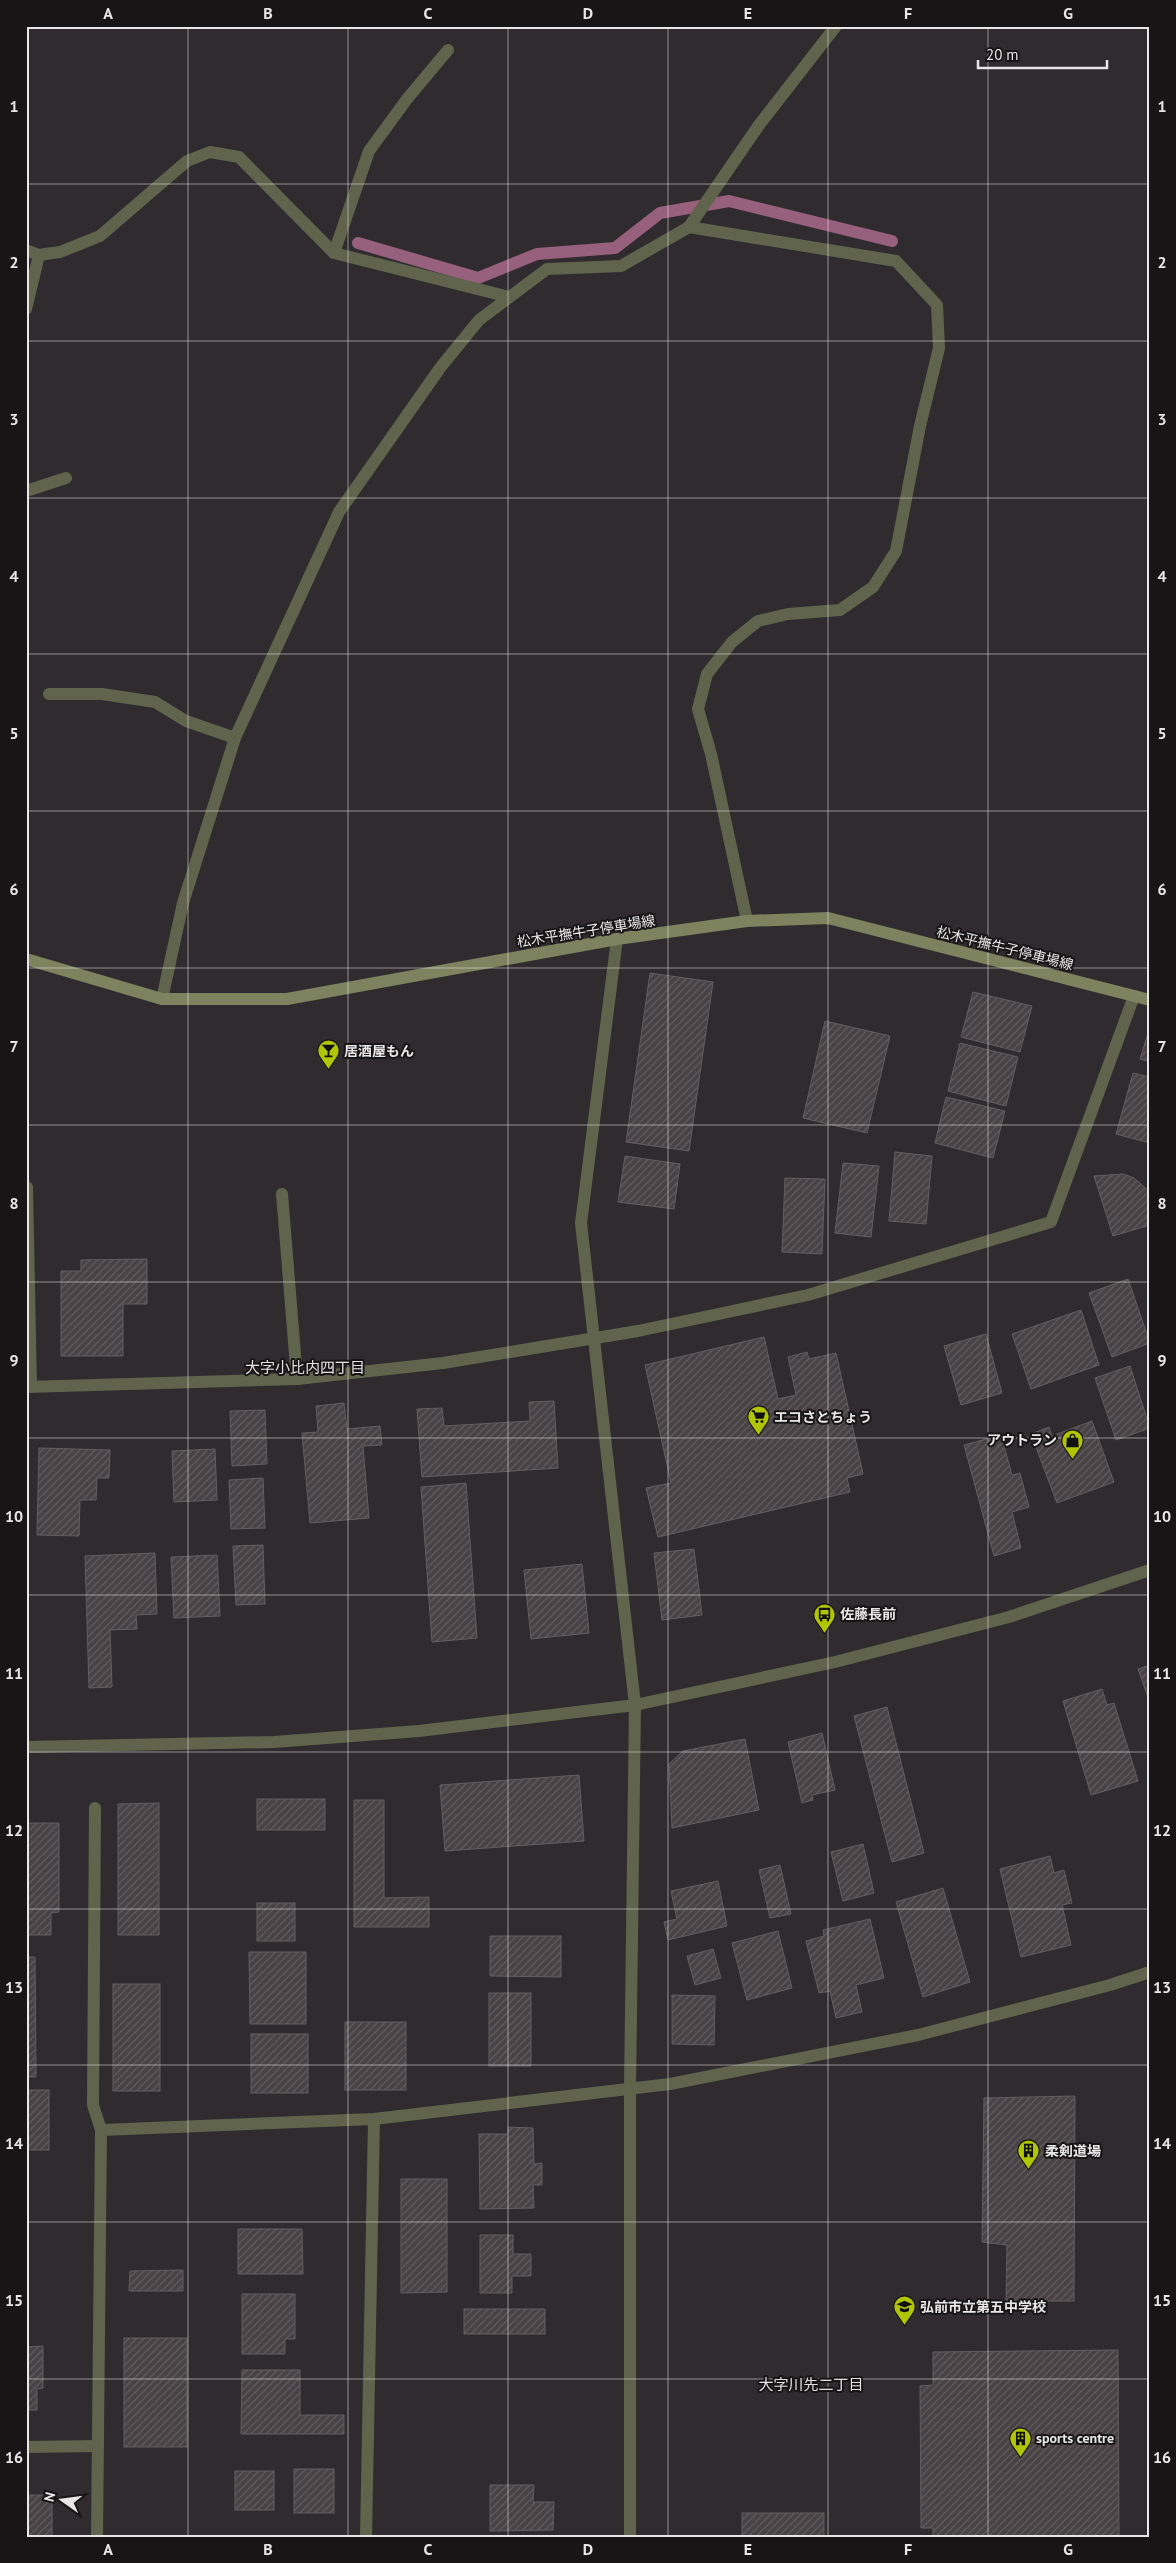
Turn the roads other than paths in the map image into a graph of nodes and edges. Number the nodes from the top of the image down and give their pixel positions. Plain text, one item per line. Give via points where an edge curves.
1 (836, 26) edge
2 (448, 50) dead end
3 (689, 227) junction
4 (26, 250) edge
5 (334, 253) junction
6 (39, 255) junction
7 (509, 298) junction
8 (26, 309) edge
9 (66, 478) dead end
10 (26, 491) edge
11 (49, 694) dead end
12 (235, 738) junction
13 (747, 921) junction
14 (617, 939) junction
15 (26, 959) edge
16 (1134, 996) junction
17 (162, 999) junction
18 (1150, 1000) edge
19 (27, 1187) edge
20 (282, 1194) dead end
21 (595, 1337) junction
22 (297, 1379) junction
23 (29, 1387) edge
24 (1150, 1570) edge
25 (635, 1705) junction
26 (26, 1748) edge
27 (95, 1808) dead end
28 (1150, 1972) edge
29 (630, 2088) junction
30 (374, 2119) junction
31 (101, 2130) junction
32 (98, 2446) junction
33 (26, 2447) edge
34 (97, 2537) edge
35 (366, 2537) edge
36 (630, 2537) edge

1 - 3 street via 759,125
2 - 5 street via 369,152
3 - 7 street via 621,266 547,269
3 - 13 street via 896,261 937,305 939,348 896,551 873,587 840,610 758,620 732,642 707,674 698,709 711,754
4 - 6 street
5 - 6 street via 239,157 210,152 187,161 100,236 60,252
5 - 7 street
6 - 8 street
7 - 12 street via 479,320 440,368 339,512
9 - 10 street
11 - 12 street via 102,694 155,702 186,721
12 - 17 street via 183,903
13 - 14 main road, 松木平撫牛子停車場線
13 - 16 main road, 松木平撫牛子停車場線 via 828,918
14 - 17 main road, 松木平撫牛子停車場線 via 287,999
14 - 21 street via 581,1223
15 - 17 main road, 松木平撫牛子停車場線
16 - 18 main road, 松木平撫牛子停車場線
16 - 21 street via 1051,1222 808,1295
19 - 23 street
20 - 22 street
21 - 22 street via 443,1363
21 - 25 street
22 - 23 street
24 - 25 street via 1009,1617 836,1662
25 - 26 street via 419,1731 274,1742
25 - 29 street
27 - 31 street via 93,2105
28 - 29 street via 918,2035 670,2084
29 - 30 street
29 - 36 street
30 - 31 street
30 - 35 street
31 - 32 street
32 - 33 street
32 - 34 street

